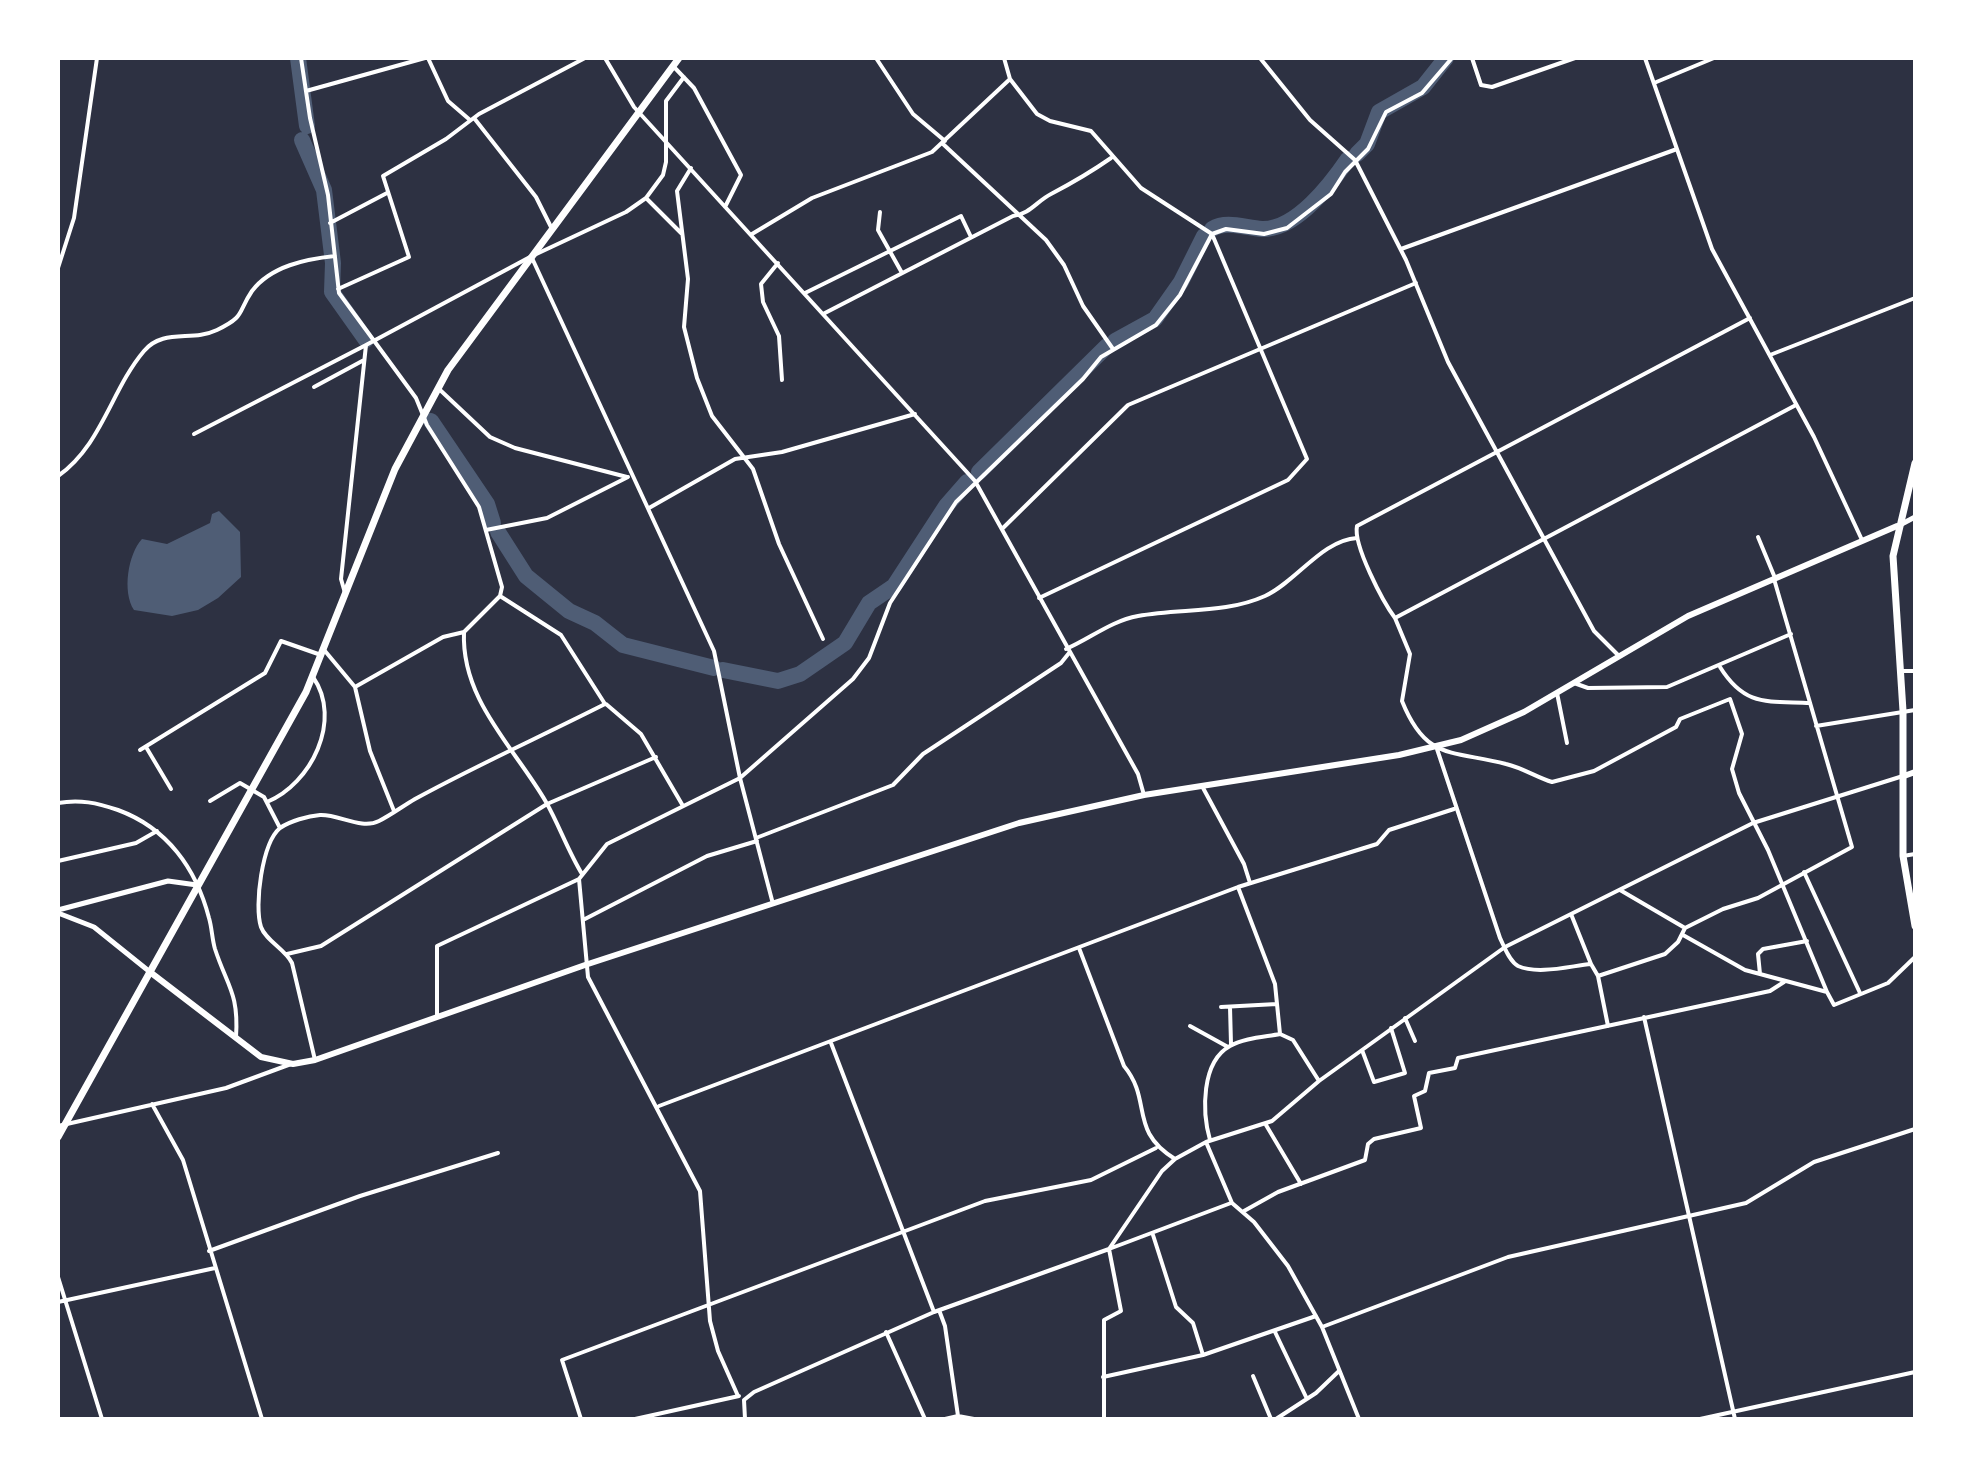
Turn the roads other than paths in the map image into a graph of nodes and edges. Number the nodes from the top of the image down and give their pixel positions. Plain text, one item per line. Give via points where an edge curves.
1 (97, 58) edge
2 (301, 58) edge
3 (426, 58) edge
4 (585, 58) edge
5 (605, 58) edge
6 (679, 58) edge
7 (876, 58) edge
8 (1004, 58) edge
9 (1260, 58) edge
10 (1452, 58) edge
11 (1472, 58) edge
12 (1575, 58) edge
13 (1645, 58) edge
14 (1714, 58) edge
15 (674, 67) junction
16 (684, 77) junction
17 (1010, 79) junction
18 (1654, 83) junction
19 (306, 91) junction
20 (641, 112) junction
21 (472, 119) junction
22 (944, 142) junction
23 (669, 143) junction
24 (1677, 149) junction
25 (1111, 158) junction
26 (1355, 160) junction
27 (691, 168) junction
28 (387, 193) junction
29 (646, 198) junction
30 (725, 207) junction
31 (880, 212) dead end
32 (1018, 216) junction
33 (330, 223) junction
34 (552, 229) junction
35 (752, 234) junction
36 (1212, 234) junction
37 (683, 235) junction
38 (971, 237) junction
39 (1400, 249) junction
40 (889, 252) junction
41 (335, 256) junction
42 (530, 257) junction
43 (778, 263) junction
44 (58, 268) edge
45 (902, 273) junction
46 (1416, 283) junction
47 (338, 289) junction
48 (805, 293) junction
49 (1915, 298) edge
50 (823, 314) junction
51 (1750, 318) junction
52 (372, 341) junction
53 (366, 345) junction
54 (1261, 348) junction
55 (1113, 349) junction
56 (1770, 355) junction
57 (364, 360) junction
58 (782, 380) dead end
59 (314, 387) dead end
60 (438, 388) junction
61 (1796, 405) junction
62 (423, 414) junction
63 (915, 414) junction
64 (194, 434) dead end
65 (1498, 452) junction
66 (743, 457) junction
67 (1915, 463) edge
68 (630, 475) junction
69 (58, 476) edge
70 (975, 481) junction
71 (649, 508) junction
72 (1915, 517) edge
73 (1897, 526) junction
74 (1003, 528) junction
75 (486, 530) junction
76 (1758, 537) dead end
77 (1357, 538) junction
78 (1544, 539) junction
79 (1862, 540) junction
80 (1775, 578) junction
81 (345, 595) junction
82 (500, 596) junction
83 (1039, 598) junction
84 (1395, 618) junction
85 (464, 632) junction
86 (1791, 634) junction
87 (823, 639) dead end
88 (1067, 651) junction
89 (324, 653) junction
90 (1618, 655) junction
91 (1720, 667) junction
92 (1901, 671) junction
93 (1915, 671) edge
94 (313, 677) junction
95 (1574, 683) junction
96 (355, 687) junction
97 (1732, 687) junction
98 (1557, 693) junction
99 (1730, 699) junction
100 (1810, 703) junction
101 (605, 704) junction
102 (1915, 710) edge
103 (1903, 711) junction
104 (1816, 726) junction
105 (1567, 743) dead end
106 (146, 747) junction
107 (1436, 747) junction
108 (140, 750) dead end
109 (512, 750) junction
110 (656, 757) junction
111 (1915, 772) edge
112 (1904, 776) junction
113 (740, 778) junction
114 (1202, 786) junction
115 (171, 789) dead end
116 (252, 790) junction
117 (1144, 795) junction
118 (1837, 796) junction
119 (210, 801) dead end
120 (267, 802) junction
121 (58, 803) edge
122 (547, 804) junction
123 (683, 806) junction
124 (1454, 809) junction
125 (394, 812) junction
126 (1753, 823) junction
127 (280, 828) junction
128 (157, 831) junction
129 (756, 839) junction
130 (1915, 854) edge
131 (1903, 856) junction
132 (58, 861) edge
133 (1804, 872) junction
134 (580, 877) junction
135 (1250, 883) junction
136 (1781, 884) junction
137 (197, 885) junction
138 (1238, 887) junction
139 (1620, 890) junction
140 (773, 904) junction
141 (58, 912) edge
142 (1571, 914) junction
143 (1914, 916) edge
144 (583, 920) junction
145 (1915, 926) edge
146 (1684, 932) junction
147 (1807, 941) junction
148 (1078, 947) junction
149 (1505, 947) junction
150 (287, 954) junction
151 (1915, 957) edge
152 (1591, 964) junction
153 (585, 965) junction
154 (150, 972) junction
155 (1760, 974) junction
156 (1598, 976) junction
157 (1784, 982) junction
158 (1827, 992) junction
159 (1860, 993) junction
160 (1277, 1004) junction
161 (1229, 1006) junction
162 (1221, 1007) dead end
163 (437, 1017) junction
164 (1644, 1017) junction
165 (1405, 1018) junction
166 (1190, 1026) dead end
167 (1608, 1026) junction
168 (1391, 1028) junction
169 (1280, 1034) junction
170 (236, 1039) junction
171 (1415, 1041) dead end
172 (831, 1043) junction
173 (1230, 1046) junction
174 (1362, 1049) junction
175 (315, 1060) junction
176 (293, 1064) junction
177 (1319, 1081) junction
178 (152, 1104) junction
179 (659, 1106) junction
180 (1266, 1124) junction
181 (61, 1125) edge
182 (1915, 1129) edge
183 (58, 1137) edge
184 (1208, 1141) junction
185 (1156, 1148) junction
186 (498, 1153) dead end
187 (1175, 1159) junction
188 (1301, 1184) junction
189 (1232, 1203) junction
190 (1244, 1211) junction
191 (1689, 1217) junction
192 (902, 1231) junction
193 (1152, 1234) junction
194 (1109, 1249) junction
195 (209, 1251) junction
196 (215, 1268) junction
197 (58, 1277) edge
198 (65, 1300) junction
199 (58, 1302) edge
200 (708, 1304) junction
201 (936, 1311) junction
202 (1316, 1316) junction
203 (1322, 1327) junction
204 (886, 1332) junction
205 (1275, 1332) junction
206 (1203, 1355) junction
207 (1339, 1371) junction
208 (1915, 1372) edge
209 (1253, 1376) dead end
210 (1103, 1377) junction
211 (738, 1396) junction
212 (1307, 1399) junction
213 (744, 1400) junction
214 (1734, 1412) junction
215 (958, 1416) junction
216 (102, 1419) edge
217 (262, 1419) edge
218 (581, 1419) edge
219 (635, 1419) edge
220 (745, 1419) edge
221 (925, 1419) edge
222 (945, 1419) edge
223 (974, 1419) edge
224 (1104, 1419) edge
225 (1273, 1419) edge
226 (1359, 1419) edge
227 (1700, 1419) edge
228 (1735, 1419) edge

1 - 44 street via 74,218
2 - 19 street
3 - 19 street
3 - 21 street via 448,101
4 - 21 street
5 - 20 street
6 - 15 main road
7 - 22 street via 913,114
8 - 17 street
9 - 26 street via 1310,120
10 - 26 street via 1422,93 1386,112 1368,149
11 - 12 street via 1481,85 1492,87
13 - 18 street
14 - 18 street
15 - 16 street
15 - 20 main road
16 - 23 street via 664,106
16 - 30 street via 741,175
17 - 22 street
17 - 25 street via 1042,118 1083,127
18 - 24 street
19 - 33 street
20 - 23 street
20 - 34 main road
21 - 28 street via 383,176
21 - 34 street via 536,197
22 - 32 street
22 - 35 street via 932,152 812,198
23 - 27 street
23 - 29 street via 663,175
24 - 39 street
24 - 51 street via 1712,249
25 - 32 street
25 - 36 street via 1141,188
26 - 36 street via 1331,194 1287,228 1264,234 1226,229
26 - 39 street
27 - 30 street
27 - 37 street via 677,191
28 - 33 street
28 - 47 street via 409,257
29 - 37 street
29 - 42 street
30 - 35 street
31 - 40 street via 878,230
32 - 38 street
32 - 55 street via 1055,251
33 - 41 street
34 - 42 main road
35 - 43 street
36 - 54 street
36 - 55 street via 1180,295 1156,325
37 - 66 street via 688,279 684,327 697,378 712,416
38 - 40 street via 961,216
38 - 45 street
39 - 46 street
40 - 45 street
40 - 48 street
41 - 47 street
41 - 69 street via 310,259 264,279 243,313 214,332 153,341 86,449
42 - 52 street
42 - 60 main road
42 - 68 street via 536,260
43 - 48 street
43 - 58 street via 761,284 779,336
45 - 50 street
46 - 54 street
46 - 65 street via 1448,362
47 - 52 street
48 - 50 street
49 - 56 street
50 - 63 street
51 - 56 street
51 - 65 street
52 - 53 street
52 - 62 street via 399,372
53 - 57 street
53 - 64 street
54 - 74 street via 1128,405
54 - 83 street via 1307,459 1300,470
55 - 70 street
56 - 61 street
57 - 59 street
57 - 81 street via 341,579
60 - 62 main road
60 - 68 street via 490,437 515,448
61 - 78 street
61 - 79 street
62 - 75 street via 479,507
62 - 81 main road
63 - 66 street via 782,452
63 - 70 street
65 - 77 street via 1357,526
65 - 78 street
66 - 71 street via 723,463
66 - 87 street via 753,469 779,544
67 - 73 main road
68 - 71 street
68 - 75 street via 547,518
70 - 74 street
70 - 113 street via 890,603 862,669
71 - 113 street via 714,651
72 - 73 street
73 - 79 main road
73 - 92 main road via 1893,565
74 - 83 street
75 - 82 street
76 - 80 street
77 - 84 street
77 - 88 street via 1342,541 1274,592 1239,607 1184,608 1130,617
78 - 84 street
78 - 90 street via 1594,631
79 - 80 main road
80 - 86 street
80 - 90 main road via 1688,616
81 - 89 main road
82 - 85 street
82 - 101 street via 561,635
83 - 88 street
84 - 107 street via 1410,654 1402,701 1416,729
85 - 96 street via 443,637
85 - 109 street via 482,708
86 - 91 street
86 - 100 street
88 - 117 street via 1138,774
88 - 129 street via 1061,663 923,754 893,785
89 - 94 main road
89 - 96 street
89 - 106 street via 281,641 265,673
90 - 95 main road
91 - 95 street via 1667,687 1611,689
91 - 97 street
92 - 93 street
92 - 103 main road
94 - 116 main road
94 - 120 street via 325,714 321,737 299,781
95 - 98 main road
96 - 125 street via 370,751
97 - 99 street
97 - 100 street via 1756,699
98 - 105 street
98 - 107 main road via 1494,727
99 - 107 street via 1680,719 1676,727 1608,764 1564,781 1552,782 1485,759 1449,755
99 - 126 street via 1742,734 1732,769
100 - 104 street
101 - 109 street
101 - 110 street via 631,722
102 - 103 street
103 - 104 street
103 - 112 main road
104 - 118 street
106 - 108 street
106 - 115 street
107 - 114 main road
107 - 124 street
109 - 122 street
109 - 125 street
110 - 122 street
110 - 123 street
111 - 112 main road
112 - 118 street
112 - 131 main road
113 - 123 street
113 - 129 street
114 - 117 main road
114 - 135 street
116 - 119 street via 240,783
116 - 120 street
116 - 137 main road
117 - 140 main road via 1019,823
118 - 126 street
118 - 133 street via 1852,847
120 - 127 street
121 - 128 street via 91,801
122 - 134 street
122 - 150 street via 321,946
123 - 134 street via 607,844
124 - 135 street via 1389,830 1377,844
124 - 149 street
125 - 127 street via 371,824 319,815
126 - 136 street
126 - 139 street
127 - 150 street via 269,845 257,899 263,932
128 - 132 street via 136,843
128 - 137 street via 173,843
129 - 140 street
129 - 144 street via 707,856
130 - 131 street
131 - 143 main road
133 - 136 street
133 - 159 street
134 - 144 street
134 - 163 street via 437,946
135 - 138 street
136 - 146 street
136 - 147 street
137 - 141 street via 168,881
137 - 154 main road
137 - 170 street via 215,949 231,981
138 - 148 street
138 - 160 street via 1275,984
139 - 142 street
139 - 146 street
140 - 153 main road
141 - 154 street via 94,927
142 - 149 street
142 - 152 street
143 - 145 main road
144 - 153 street
146 - 155 street
146 - 156 street via 1665,954
147 - 155 street via 1763,949 1758,954
147 - 158 street
148 - 172 street
148 - 185 street via 1124,1066 1136,1083 1143,1122
149 - 152 street via 1517,965 1550,969
149 - 165 street
150 - 175 street
151 - 159 street via 1888,983
152 - 156 street
153 - 163 main road
153 - 179 street
154 - 170 main road
154 - 181 main road
155 - 157 street
156 - 167 street
157 - 158 street
157 - 164 street via 1770,991
158 - 159 street via 1834,1005
160 - 161 street
160 - 169 street
161 - 162 street
161 - 173 street
163 - 175 main road
164 - 167 street
164 - 191 street
165 - 168 street
165 - 171 street
166 - 173 street
167 - 188 street via 1458,1058 1455,1068 1429,1073 1425,1091 1414,1096 1421,1128 1374,1139 1365,1160
168 - 174 street
168 - 174 street via 1405,1073 1374,1082
169 - 173 street
169 - 177 street via 1293,1040
170 - 176 main road via 261,1057
172 - 179 street
172 - 192 street
173 - 184 street via 1208,1076
174 - 177 street
175 - 176 main road
176 - 178 street via 226,1088
177 - 180 street
178 - 181 street
178 - 195 street via 183,1160
179 - 200 street via 700,1191
180 - 184 street
180 - 188 street
181 - 183 main road
182 - 191 street via 1814,1162 1746,1203
184 - 187 street
184 - 189 street
185 - 187 street
185 - 192 street via 1091,1180 985,1201
186 - 195 street
187 - 194 street
188 - 190 street
189 - 190 street
189 - 193 street
190 - 202 street via 1288,1266
191 - 203 street via 1508,1257
191 - 214 street
192 - 200 street
192 - 201 street
193 - 194 street
193 - 206 street via 1176,1307 1193,1323
194 - 201 street
194 - 210 street via 1121,1311 1104,1320
195 - 196 street
196 - 198 street
196 - 217 street
197 - 198 street
198 - 199 street
198 - 216 street
200 - 211 street via 718,1351
200 - 218 street via 562,1360
201 - 204 street
201 - 215 street via 945,1326
202 - 203 street
202 - 205 street
203 - 207 street
204 - 213 street
204 - 221 street
205 - 206 street
205 - 212 street
206 - 210 street
207 - 212 street
207 - 226 street
208 - 214 street
209 - 225 street
210 - 224 street
211 - 213 street
211 - 219 street
212 - 225 street
213 - 220 street
214 - 227 street
214 - 228 street
215 - 222 street
215 - 223 street

